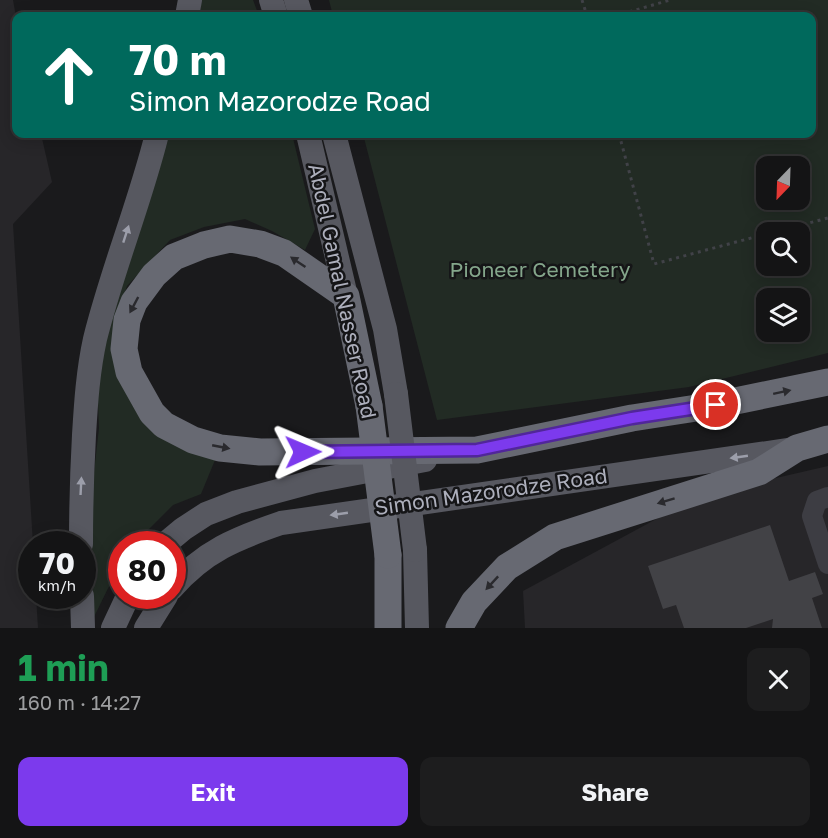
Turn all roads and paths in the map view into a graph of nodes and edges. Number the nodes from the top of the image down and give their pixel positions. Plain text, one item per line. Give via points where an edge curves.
1 (670, 0) edge
2 (629, 12) edge
3 (156, 138) edge
4 (309, 138) edge
5 (335, 138) edge
6 (620, 138) edge
7 (828, 218) edge
8 (810, 223) edge
9 (756, 237) edge
10 (346, 296) junction
11 (828, 382) edge
12 (828, 439) edge
13 (797, 448) junction
14 (477, 450) junction
15 (828, 497) edge
16 (81, 531) edge
17 (181, 531) edge
18 (828, 564) edge
19 (186, 572) edge
20 (82, 609) edge
21 (122, 609) edge
22 (158, 609) edge
23 (83, 628) edge
24 (113, 628) edge
25 (146, 628) edge
26 (388, 628) edge
27 (417, 628) edge
28 (459, 628) edge

1 - 2 path
16 -> 3 main road via 87,380 111,279
4 - 10 main road, Abdel Gamal Nasser Road
5 - 27 main road, Abdel Gamal Nasser Road, bridge via 385,329 396,394 415,550
6 - 9 path via 654,264
7 - 8 path
10 -> 14 highway via 302,264 260,244 230,239 204,245 174,257 134,302 127,320 124,349 129,372 152,413 164,425 220,448 260,452
10 - 26 highway, Abdel Gamal Nasser Road, bridge via 369,406 388,555
14 -> 11 highway, Simon Mazorodze Road
12 - 13 highway, Simon Mazorodze Road
13 -> 19 main road, Simon Mazorodze Road via 281,523 207,555
13 -> 28 highway via 759,472 555,537 507,567 474,602
14 - 17 main road, Simon Mazorodze Road via 315,481 237,502 207,514
15 - 18 lane via 817,501 812,516
20 - 23 main road
21 - 24 main road
22 - 25 main road

